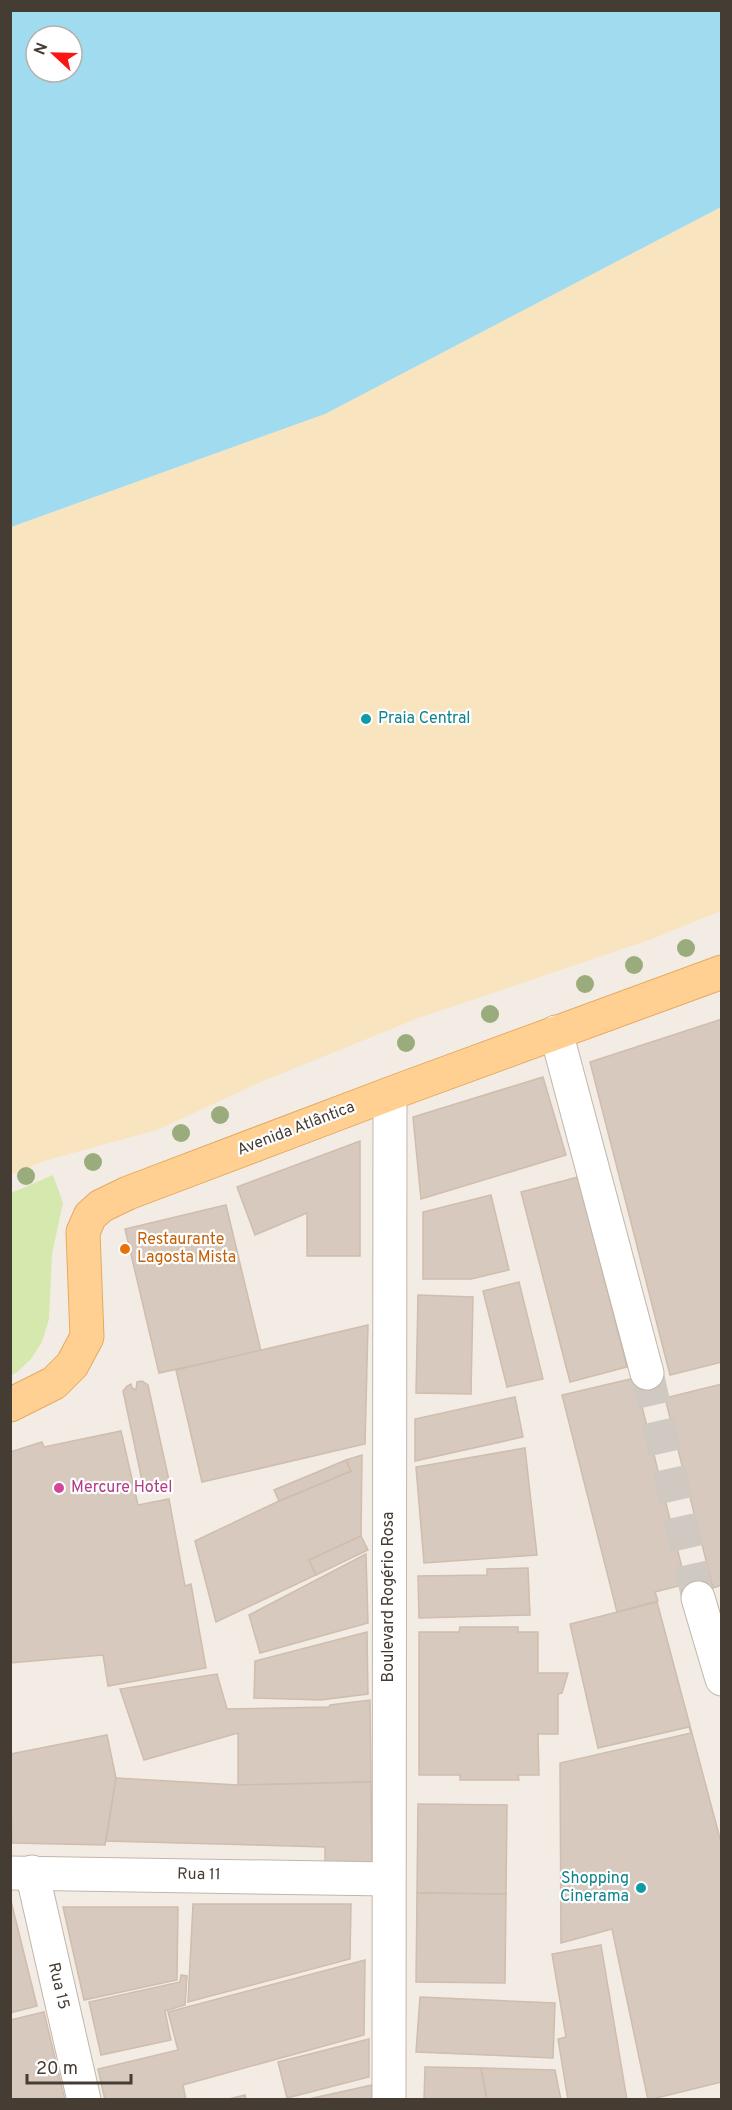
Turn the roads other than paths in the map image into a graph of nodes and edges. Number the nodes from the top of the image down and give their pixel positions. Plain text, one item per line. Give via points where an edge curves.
1 (722, 972) edge
2 (556, 1032) junction
3 (390, 1094) junction
4 (647, 1373) tunnel mouth
5 (10, 1405) edge
6 (709, 1614) tunnel mouth
7 (722, 1679) edge
8 (21, 1872) edge
9 (388, 1880) junction
10 (84, 2100) edge
11 (389, 2100) edge

1 - 2 main road, Avenida Atlântica
2 - 3 main road, Avenida Atlântica
2 - 4 street
3 - 5 main road, Avenida Atlântica via 101,1206 90,1216 83,1232 87,1337 72,1365 54,1383
3 - 9 street, Boulevard Rogério Rosa
6 - 7 street
8 - 9 street, Rua 11
8 - 10 street, Rua 15
9 - 11 street, Boulevard Rogério Rosa

